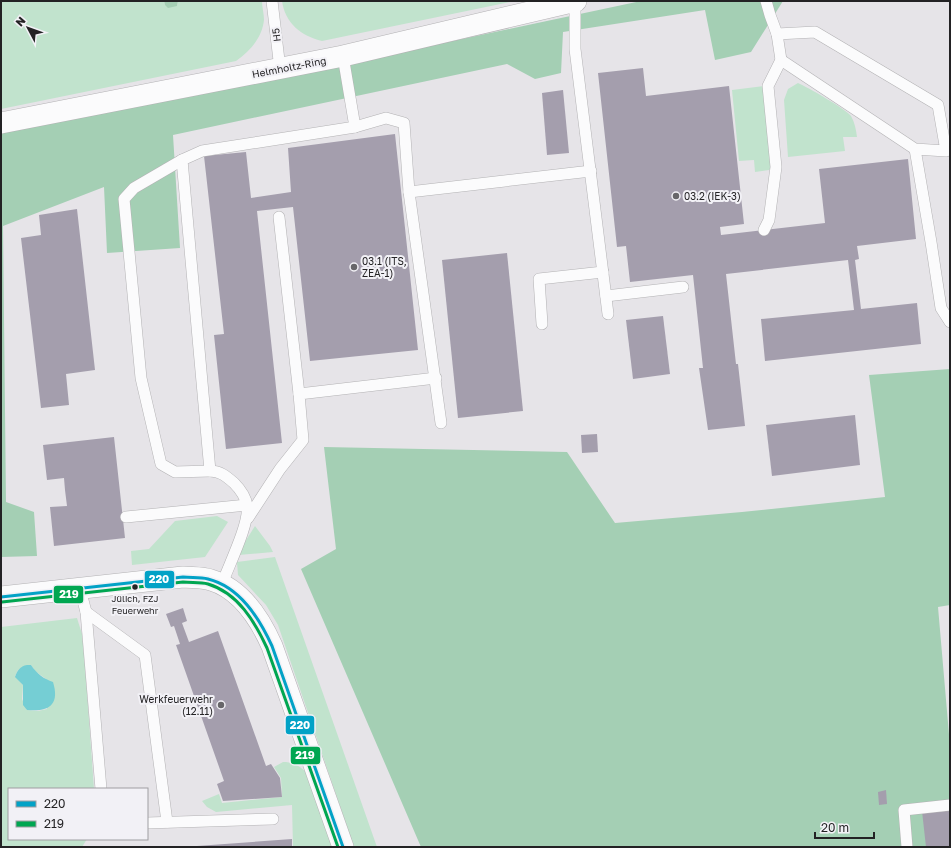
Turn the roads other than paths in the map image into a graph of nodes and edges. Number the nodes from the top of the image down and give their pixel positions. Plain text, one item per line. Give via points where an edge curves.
1 (272, 1) edge
2 (575, 1) edge
3 (766, 1) edge
4 (778, 34) junction
5 (343, 56) junction
6 (781, 60) junction
7 (280, 69) junction
8 (1, 123) edge
9 (355, 127) junction
10 (916, 149) junction
11 (948, 151) edge
12 (182, 160) junction
13 (591, 171) junction
14 (409, 192) junction
15 (279, 217) dead end
16 (764, 230) dead end
17 (603, 272) junction
18 (683, 287) dead end
19 (606, 296) junction
20 (608, 314) dead end
21 (950, 322) edge
22 (542, 324) dead end
23 (436, 378) junction
24 (299, 394) junction
25 (441, 423) dead end
26 (210, 471) junction
27 (248, 505) junction
28 (126, 517) dead end
29 (248, 518) junction
30 (222, 584) junction
31 (80, 589) junction
32 (1, 598) edge
33 (86, 612) junction
34 (100, 788) edge
35 (950, 804) edge
36 (273, 819) dead end
37 (167, 822) junction
38 (148, 823) edge
39 (343, 847) edge
40 (907, 847) edge

1 - 7 lane, H5
2 - 5 street, Helmholtz-Ring
2 - 13 lane via 575,49
3 - 4 lane
4 - 6 lane
4 - 11 lane via 815,32 938,106
5 - 7 street, Helmholtz-Ring
5 - 9 lane
6 - 10 lane
6 - 16 lane via 768,86 776,167 769,220
7 - 8 street, Helmholtz-Ring
9 - 12 lane via 202,151
9 - 14 lane via 386,118 404,123
10 - 11 lane
10 - 21 lane via 940,308
12 - 26 lane
12 - 26 lane via 134,188 124,199 141,378 161,464 175,472
13 - 14 lane
13 - 17 lane
14 - 23 lane
15 - 24 lane
17 - 19 lane
17 - 22 lane via 539,279
18 - 19 lane
19 - 20 lane
23 - 24 lane
23 - 25 lane
24 - 29 lane via 303,440 280,469
26 - 27 lane via 218,471 226,476 237,486
27 - 28 lane
27 - 29 lane
29 - 30 lane
30 - 31 street via 183,577
30 - 39 street via 242,599 265,629
31 - 32 street
31 - 33 lane
33 - 34 lane
33 - 37 lane via 145,655
35 - 40 lane via 904,810
36 - 37 lane
37 - 38 lane

